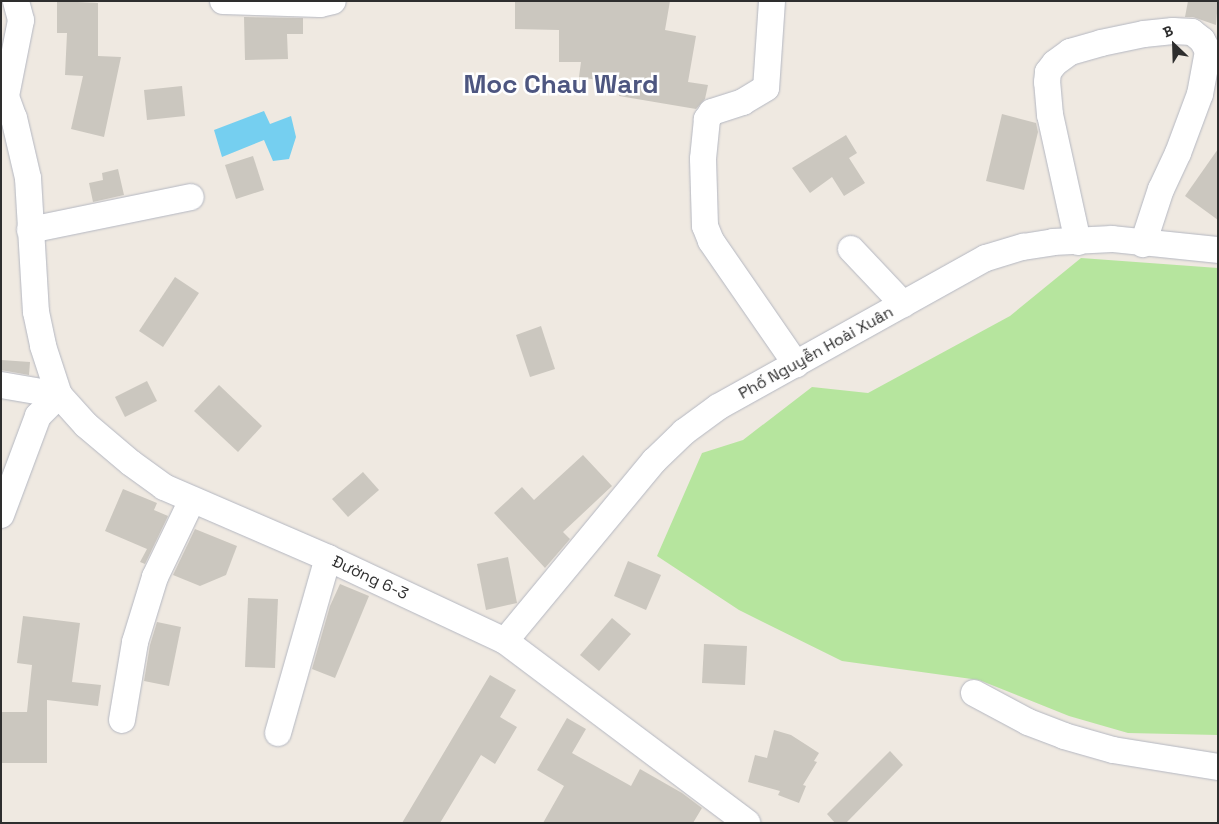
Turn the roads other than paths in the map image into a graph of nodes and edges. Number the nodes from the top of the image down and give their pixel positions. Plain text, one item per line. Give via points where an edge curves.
1 (16, 1) edge
2 (223, 1) edge
3 (333, 1) edge
4 (772, 1) edge
5 (1213, 45) edge
6 (4, 89) edge
7 (191, 197) dead end
8 (30, 233) junction
9 (1078, 242) junction
10 (1143, 244) junction
11 (850, 250) dead end
12 (1218, 250) edge
13 (903, 304) junction
14 (796, 364) junction
15 (1, 385) edge
16 (59, 395) junction
17 (192, 500) junction
18 (1, 515) edge
19 (328, 558) junction
20 (504, 641) junction
21 (974, 693) dead end
22 (122, 720) dead end
23 (278, 733) dead end
24 (1218, 767) edge
25 (747, 823) edge

1 - 6 street via 21,20
2 - 3 street via 320,4
4 - 14 street via 766,88 743,102 712,112 707,119 703,159 705,226 711,241
5 - 9 street via 1192,32 1144,34 1070,52 1048,72 1050,115
5 - 10 street via 1200,94 1161,189
6 - 8 street via 28,178
7 - 8 street
8 - 16 street, Đường 6-3 via 36,312
9 - 10 street, Phố Nguyễn Hoài Xuân via 1112,239
9 - 13 street, Phố Nguyễn Hoài Xuân via 1023,247 986,258
10 - 12 street, Phố Nguyễn Hoài Xuân
11 - 13 street
13 - 14 street, Phố Nguyễn Hoài Xuân
14 - 20 street, Phố Nguyễn Hoài Xuân via 718,407 684,432 654,461
15 - 16 street
16 - 17 street, Đường 6-3 via 86,426 131,463 164,487
16 - 18 street via 38,416
17 - 19 street, Đường 6-3
17 - 22 street via 155,578 135,642
19 - 20 street, Đường 6-3
19 - 23 street
20 - 25 street, Đường 6-3
21 - 24 street via 1028,722 1064,736 1113,750

